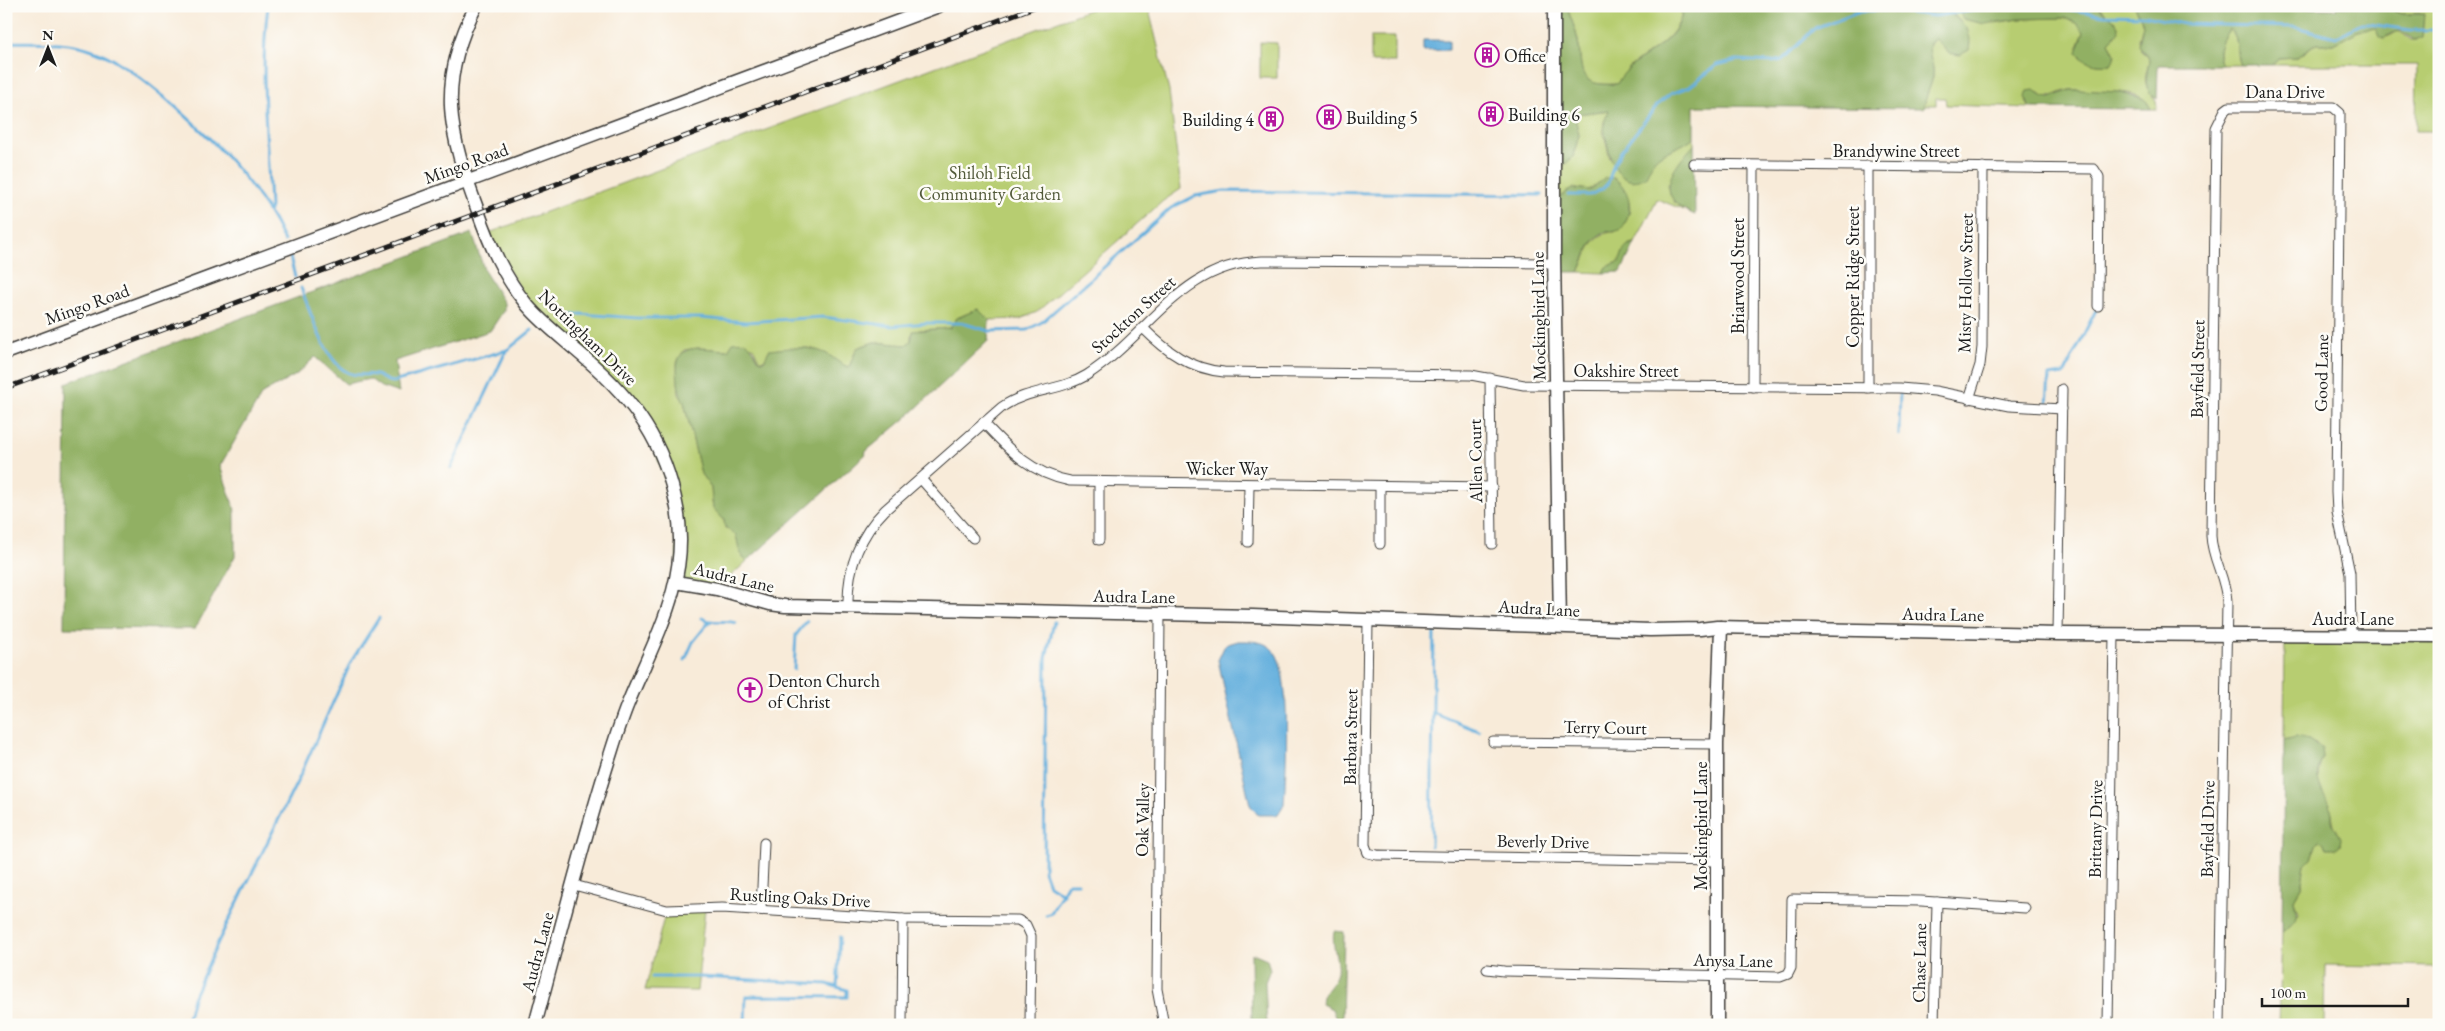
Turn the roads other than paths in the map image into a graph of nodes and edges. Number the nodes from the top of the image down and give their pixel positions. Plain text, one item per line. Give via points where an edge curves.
1 (476, 6) edge
2 (939, 6) edge
3 (1554, 6) edge
4 (2230, 107) joint
5 (2339, 110) joint
6 (1694, 164) dead end
7 (1754, 166) junction
8 (1868, 166) junction
9 (1983, 167) junction
10 (467, 182) junction
11 (1554, 264) junction
12 (2098, 306) dead end
13 (1142, 328) junction
14 (6, 352) edge
15 (1490, 378) junction
16 (1557, 385) junction
17 (1753, 387) junction
18 (1868, 388) junction
19 (2062, 389) dead end
20 (1969, 399) junction
21 (2062, 408) junction
22 (983, 422) junction
23 (921, 479) junction
24 (1099, 483) junction
25 (1249, 484) junction
26 (1380, 486) junction
27 (1492, 487) junction
28 (973, 538) dead end
29 (1099, 540) dead end
30 (1248, 542) dead end
31 (1380, 544) dead end
32 (1492, 544) dead end
33 (676, 582) junction
34 (848, 607) junction
35 (1160, 614) junction
36 (1368, 620) junction
37 (1560, 625) junction
38 (1721, 627) junction
39 (2058, 634) junction
40 (2114, 634) junction
41 (2226, 635) junction
42 (2351, 635) junction
43 (2439, 636) edge
44 (1493, 742) dead end
45 (1717, 744) junction
46 (764, 843) dead end
47 (1368, 852) joint
48 (1718, 861) junction
49 (574, 885) junction
50 (1937, 902) junction
51 (2025, 908) dead end
52 (761, 910) junction
53 (903, 919) junction
54 (1488, 969) dead end
55 (1718, 976) junction
56 (535, 1025) edge
57 (902, 1025) edge
58 (1030, 1025) edge
59 (1164, 1025) edge
60 (1717, 1025) edge
61 (1934, 1025) edge
62 (2108, 1025) edge
63 (2220, 1025) edge

1 - 10 street, Nottingham Drive via 460,39 451,98 454,138
2 - 10 street, Mingo Road
3 - 11 street, Mockingbird Lane
4 - 5 street, Dana Drive via 2333,107
4 - 41 street, Bayfield Street via 2224,110 2216,128 2211,536 2226,596
5 - 42 street, Good Lane via 2336,492 2350,573
6 - 7 street, Brandywine Street
7 - 8 street, Brandywine Street
7 - 17 street, Briarwood Street
8 - 9 street, Brandywine Street
8 - 18 street, Copper Ridge Street
9 - 12 street, Brandywine Street via 2096,170 2099,177
9 - 20 street, Misty Hollow Street via 1982,347
10 - 14 street, Mingo Road
10 - 33 street, Nottingham Drive via 496,257 525,303 619,389 656,441 677,510 680,550
11 - 13 street, Stockton Street via 1242,262 1217,269 1193,282
11 - 16 street, Mockingbird Lane
13 - 15 street, Oakshire Street via 1172,354 1219,372 1462,374
13 - 22 street, Stockton Street via 1088,375 1023,395
15 - 16 street, Oakshire Street via 1518,385
15 - 27 street, Allen Court
16 - 17 street, Oakshire Street
16 - 37 street, Mockingbird Lane
17 - 18 street, Oakshire Street
18 - 20 street, Oakshire Street via 1923,390
19 - 21 street
20 - 21 street, Oakshire Street via 2009,406
21 - 39 street
22 - 23 street, Stockton Street
22 - 24 street, Wicker Way via 1011,451 1040,472 1063,480
23 - 28 street
23 - 34 street, Stockton Street via 878,517 861,541 850,574
24 - 25 street, Wicker Way
24 - 29 street
25 - 26 street, Wicker Way
25 - 30 street
26 - 27 street, Wicker Way
26 - 31 street
27 - 32 street, Allen Court
33 - 34 street, Audra Lane via 777,605
33 - 49 street, Audra Lane via 668,610 615,740
34 - 35 street, Audra Lane
35 - 36 street, Audra Lane
35 - 59 street, Oak Valley via 1157,989
36 - 37 street, Audra Lane
36 - 47 street, Barbara Street via 1365,845
37 - 38 street, Audra Lane via 1650,630
38 - 39 street, Audra Lane
38 - 45 street, Mockingbird Lane
39 - 40 street, Audra Lane
40 - 41 street, Audra Lane
40 - 62 street, Brittany Drive
41 - 42 street, Audra Lane
41 - 63 street, Bayfield Drive
42 - 43 street, Audra Lane
44 - 45 street, Terry Court
45 - 48 street, Mockingbird Lane
46 - 52 street
47 - 48 street, Beverly Drive via 1377,855
48 - 55 street, Mockingbird Lane
49 - 52 street, Rustling Oaks Drive via 667,910
49 - 56 street, Audra Lane
50 - 51 street, Anysa Lane
50 - 55 street, Anysa Lane via 1792,899 1788,974 1776,978
50 - 61 street, Chase Lane
52 - 53 street, Rustling Oaks Drive
53 - 57 street
53 - 58 street, Rustling Oaks Drive via 1013,919 1026,925 1031,936
54 - 55 street, Anysa Lane
55 - 60 street, Mockingbird Lane

